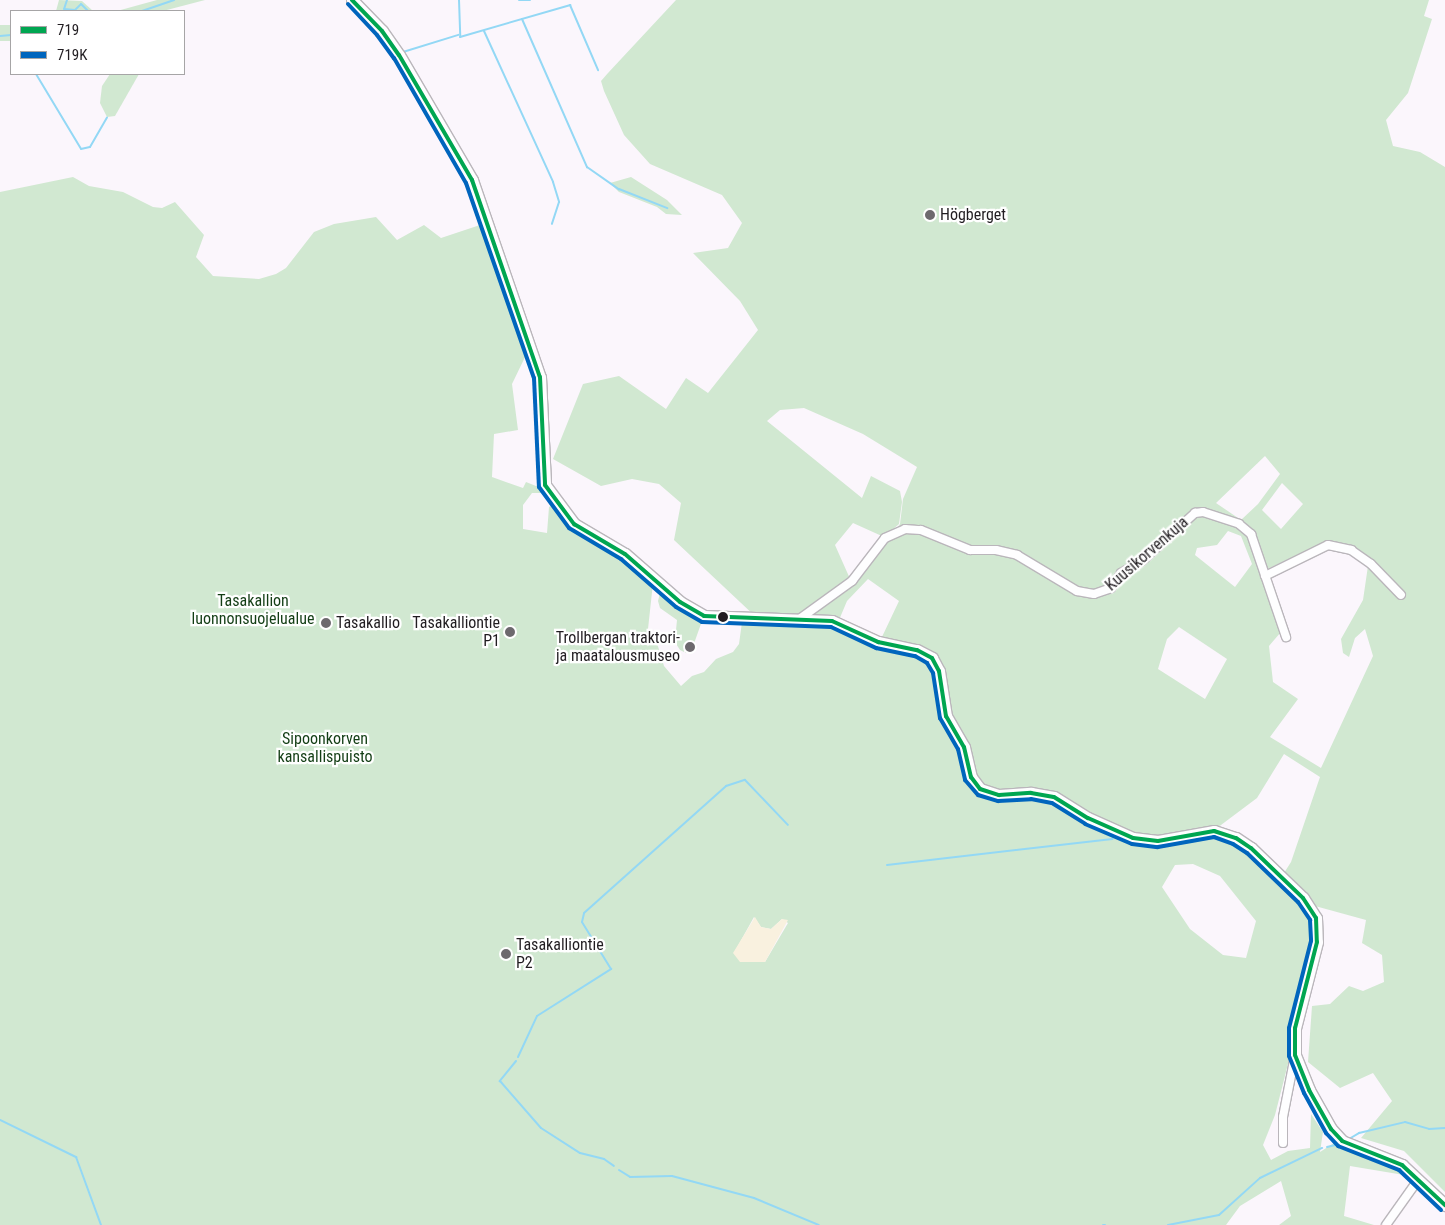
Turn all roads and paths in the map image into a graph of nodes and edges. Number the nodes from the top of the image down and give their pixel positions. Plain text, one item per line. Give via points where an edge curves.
1 (352, 0) edge
2 (1265, 576) junction
3 (1401, 595) dead end
4 (798, 620) junction
5 (1286, 637) dead end
6 (1294, 1056) junction
7 (1283, 1143) dead end
8 (1418, 1180) junction
9 (1445, 1205) edge
10 (1386, 1225) edge

1 - 4 street via 399,54 463,161 484,210 540,376 544,418 543,474 549,492 584,532 625,554 691,609 714,618
2 - 3 street via 1328,545 1351,550 1371,564
2 - 4 street, Kuusikorvenkuja via 1251,534 1239,524 1203,512 1195,513 1142,560 1121,573 1111,588 1094,594 1077,591 1017,556 996,550 970,550 913,528 885,538 852,582
2 - 5 street, Kuusikorvenkuja
4 - 6 street via 832,621 878,642 917,650 932,658 939,671 946,716 964,748 971,777 980,789 999,795 1031,793 1054,797 1088,818 1133,838 1158,841 1214,831 1236,838 1251,848 1303,898 1316,918 1316,942 1295,1028
6 - 7 street via 1283,1117
6 - 8 street via 1331,1129 1342,1141 1402,1165
8 - 9 street
8 - 10 street

